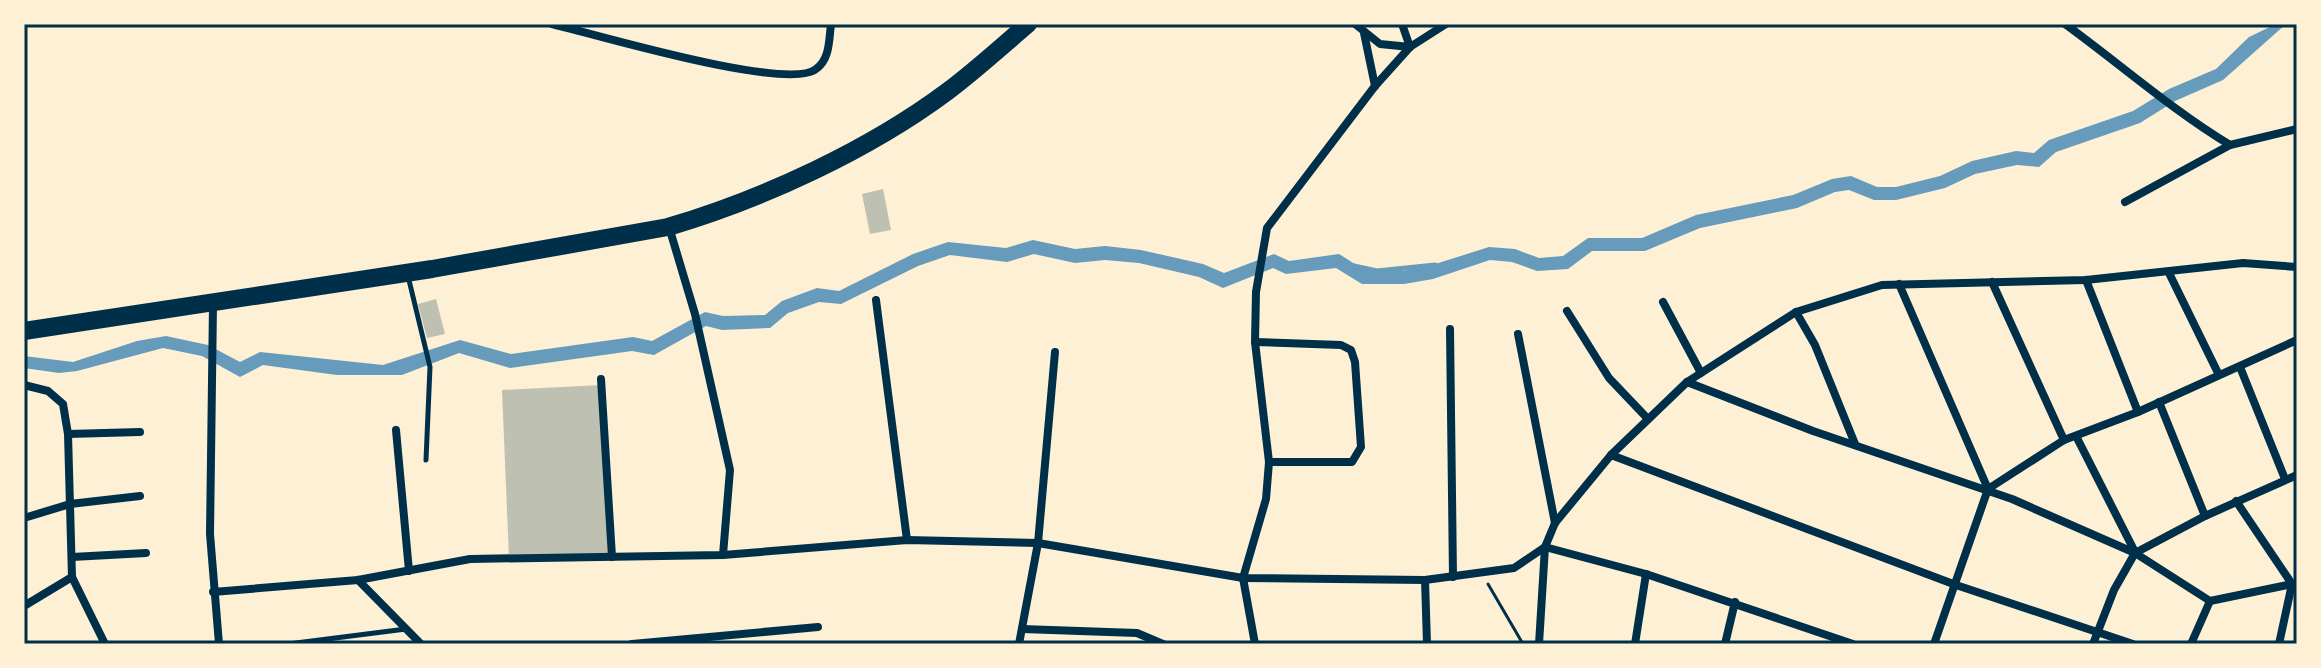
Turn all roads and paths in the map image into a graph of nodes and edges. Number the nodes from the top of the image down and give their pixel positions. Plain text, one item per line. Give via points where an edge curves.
1 (552, 24) edge
2 (831, 24) edge
3 (1028, 24) edge
4 (1355, 24) edge
5 (1402, 24) edge
6 (1446, 24) edge
7 (2065, 24) edge
8 (1364, 33) junction
9 (1410, 47) junction
10 (1375, 86) junction
11 (2297, 129) edge
12 (2230, 145) junction
13 (2125, 202) dead end
14 (668, 227) junction
15 (2297, 267) edge
16 (407, 273) junction
17 (2169, 273) junction
18 (2086, 280) junction
19 (1992, 282) junction
20 (1899, 284) junction
21 (876, 300) dead end
22 (1663, 302) dead end
23 (213, 304) junction
24 (1567, 311) dead end
25 (1796, 312) junction
26 (1450, 329) dead end
27 (24, 331) edge
28 (1518, 334) dead end
29 (2297, 340) edge
30 (1255, 342) junction
31 (1055, 352) dead end
32 (2240, 367) junction
33 (1701, 373) junction
34 (2218, 373) junction
35 (601, 379) dead end
36 (1687, 382) junction
37 (24, 385) edge
38 (2159, 402) junction
39 (2138, 412) junction
40 (1648, 419) junction
41 (396, 430) dead end
42 (140, 432) dead end
43 (68, 434) junction
44 (2076, 436) junction
45 (2064, 440) junction
46 (1855, 444) junction
47 (1611, 455) junction
48 (426, 460) dead end
49 (1269, 462) junction
50 (2297, 475) edge
51 (2285, 479) junction
52 (1988, 489) junction
53 (140, 496) dead end
54 (2236, 501) junction
55 (70, 504) junction
56 (2205, 516) junction
57 (24, 518) edge
58 (1555, 523) junction
59 (907, 540) junction
60 (1038, 543) junction
61 (1545, 547) junction
62 (146, 553) dead end
63 (2135, 553) junction
64 (723, 555) junction
65 (72, 557) junction
66 (612, 557) junction
67 (409, 571) junction
68 (1482, 574) junction
69 (1646, 574) junction
70 (72, 577) junction
71 (1453, 577) junction
72 (1243, 578) junction
73 (358, 580) junction
74 (1425, 580) junction
75 (2295, 583) edge
76 (1956, 585) junction
77 (213, 592) junction
78 (2210, 601) junction
79 (1735, 602) junction
80 (24, 606) edge
81 (818, 627) dead end
82 (407, 629) junction
83 (1022, 629) junction
84 (2098, 632) junction
85 (1137, 633) junction
86 (105, 644) edge
87 (219, 644) edge
88 (288, 644) edge
89 (421, 644) edge
90 (632, 644) edge
91 (1019, 644) edge
92 (1137, 644) edge
93 (1163, 644) edge
94 (1255, 644) edge
95 (1427, 644) edge
96 (1523, 644) edge
97 (1539, 644) edge
98 (1635, 644) edge
99 (1725, 644) edge
100 (1853, 644) edge
101 (1934, 644) edge
102 (2093, 644) edge
103 (2133, 644) edge
104 (2191, 644) edge
105 (2279, 644) edge

1 - 2 street via 725,67 805,75 827,54
3 - 14 highway via 947,92 845,154 789,183
4 - 8 street
5 - 9 street
6 - 9 street
7 - 12 street via 2189,120
8 - 9 street via 1390,47
8 - 10 street
9 - 10 street
10 - 30 street via 1267,228 1256,292
11 - 12 street
12 - 13 street
14 - 16 highway
14 - 64 street via 695,314 730,470
15 - 17 street via 2243,263
16 - 23 highway
16 - 48 lane via 429,364
17 - 18 street
17 - 34 street
18 - 19 street
18 - 39 street
19 - 20 street
19 - 45 street
20 - 25 street
20 - 52 street
21 - 59 street
22 - 33 street
23 - 27 highway
23 - 77 street
24 - 40 street via 1609,378
25 - 33 street
25 - 46 street via 1821,357
26 - 71 street
28 - 58 street
29 - 32 street
30 - 49 street
30 - 49 street via 1341,345 1351,350 1355,362 1359,456 1352,462
31 - 60 street
32 - 34 street
32 - 51 street
33 - 36 street
34 - 38 street
35 - 66 street
36 - 40 street
36 - 46 street
37 - 43 street via 57,397
38 - 39 street
38 - 56 street
39 - 44 street
40 - 47 street
41 - 67 street
42 - 43 street
43 - 55 street
44 - 45 street
44 - 63 street
45 - 52 street
46 - 52 street
47 - 58 street
47 - 76 street
49 - 72 street via 1266,499
50 - 51 street
51 - 54 street
52 - 63 street
52 - 76 street
53 - 55 street
54 - 56 street
54 - 75 street
55 - 57 street
55 - 65 street
56 - 63 street
58 - 61 street
59 - 60 street
59 - 64 street
60 - 72 street
60 - 83 street
61 - 68 street via 1514,568
61 - 69 street
61 - 97 street
62 - 65 street
63 - 78 street
63 - 84 street
64 - 66 street
65 - 70 street
66 - 67 street via 470,559
67 - 73 street
68 - 71 street
68 - 96 path
69 - 79 street
69 - 98 street
70 - 80 street
70 - 86 street
71 - 74 street
72 - 74 street
72 - 94 street
73 - 77 street
73 - 82 street
74 - 95 street
75 - 78 street
75 - 105 street
76 - 84 street
76 - 101 street
77 - 87 street
78 - 104 street
79 - 99 street
79 - 100 street
81 - 90 street
82 - 88 lane
82 - 89 street
83 - 85 street
83 - 91 street
84 - 102 street
84 - 103 street
85 - 92 street
85 - 93 street

